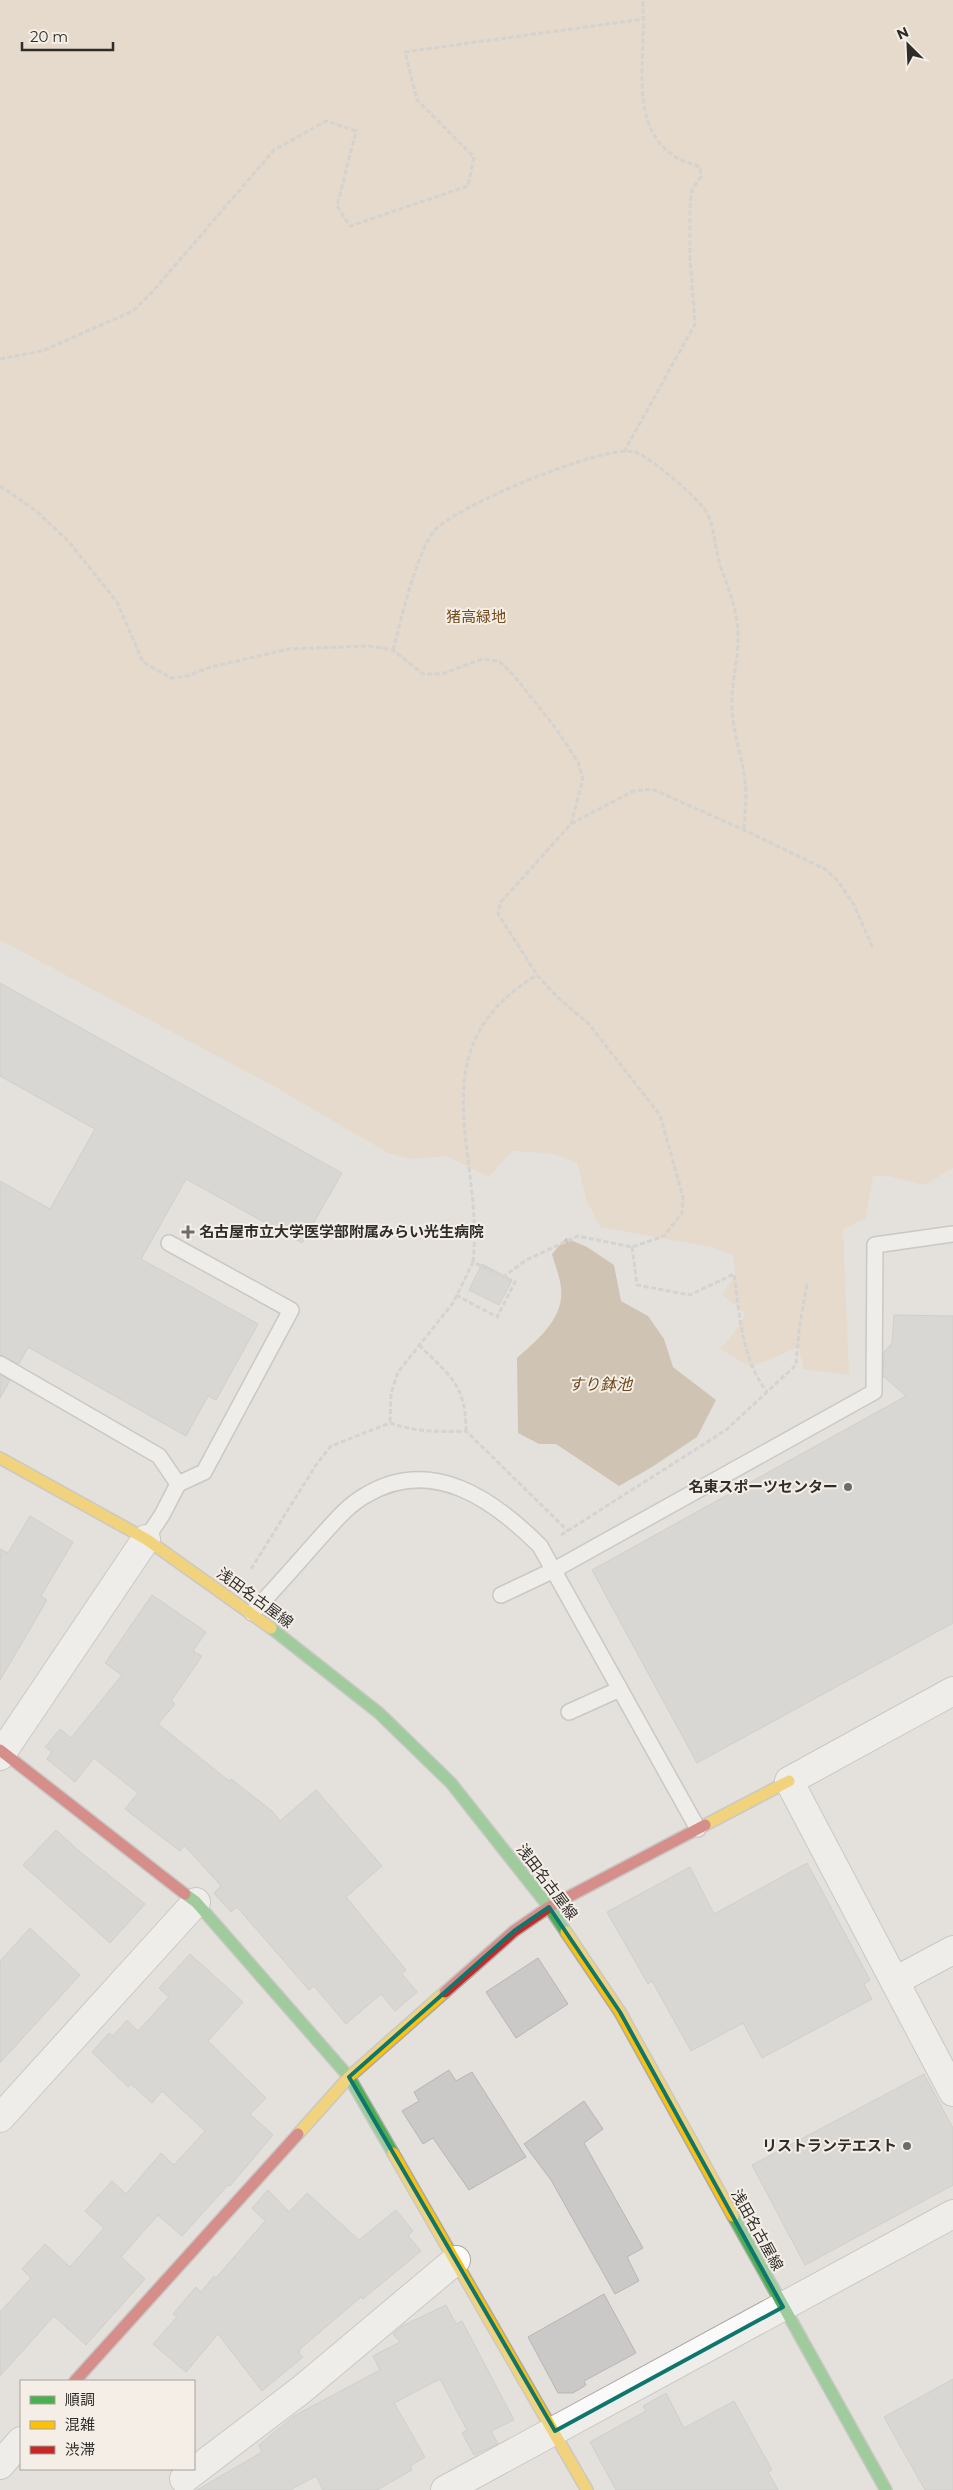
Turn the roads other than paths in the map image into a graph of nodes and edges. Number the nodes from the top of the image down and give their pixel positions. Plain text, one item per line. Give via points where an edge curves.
1 (953, 1234) edge
2 (169, 1243) dead end
3 (0, 1364) edge
4 (0, 1458) edge
5 (178, 1484) junction
6 (146, 1539) junction
7 (554, 1570) junction
8 (501, 1595) dead end
9 (252, 1613) junction
10 (620, 1689) junction
11 (953, 1691) edge
12 (569, 1712) dead end
13 (1, 1752) edge
14 (789, 1781) junction
15 (698, 1829) junction
16 (196, 1902) junction
17 (549, 1907) junction
18 (953, 1950) edge
19 (895, 1981) junction
20 (349, 2077) junction
21 (953, 2092) edge
22 (0, 2118) edge
23 (953, 2214) edge
24 (456, 2260) junction
25 (783, 2307) junction
26 (82, 2379) edge
27 (556, 2432) junction
28 (20, 2442) edge
29 (0, 2465) edge
30 (195, 2470) edge
31 (195, 2470) edge
32 (183, 2479) edge
33 (445, 2490) edge
34 (587, 2490) edge
35 (886, 2490) edge

1 - 7 lane via 875,1245 874,1392
2 - 5 lane via 291,1310 204,1472
3 - 5 lane via 159,1456
4 - 6 street, 浅田名古屋線
5 - 6 lane
6 - 9 street, 浅田名古屋線
6 - 13 street
7 - 8 lane
7 - 9 lane via 540,1546 519,1525 473,1493 436,1479 400,1481 365,1495 340,1515
7 - 10 lane
9 - 17 street, 浅田名古屋線 via 380,1713 450,1783
10 - 12 lane
10 - 15 lane
11 - 14 street
13 - 16 street
14 - 15 street
14 - 19 street
15 - 17 street
16 - 20 street
16 - 22 street
17 - 20 street via 514,1931
17 - 25 street, 浅田名古屋線 via 620,2012
18 - 19 street
19 - 21 street
20 - 24 street
20 - 26 street
23 - 25 street
24 - 27 street
24 - 31 street via 301,2390
25 - 27 street
25 - 35 street, 浅田名古屋線
27 - 33 street
27 - 34 street
28 - 29 street
30 - 32 street

